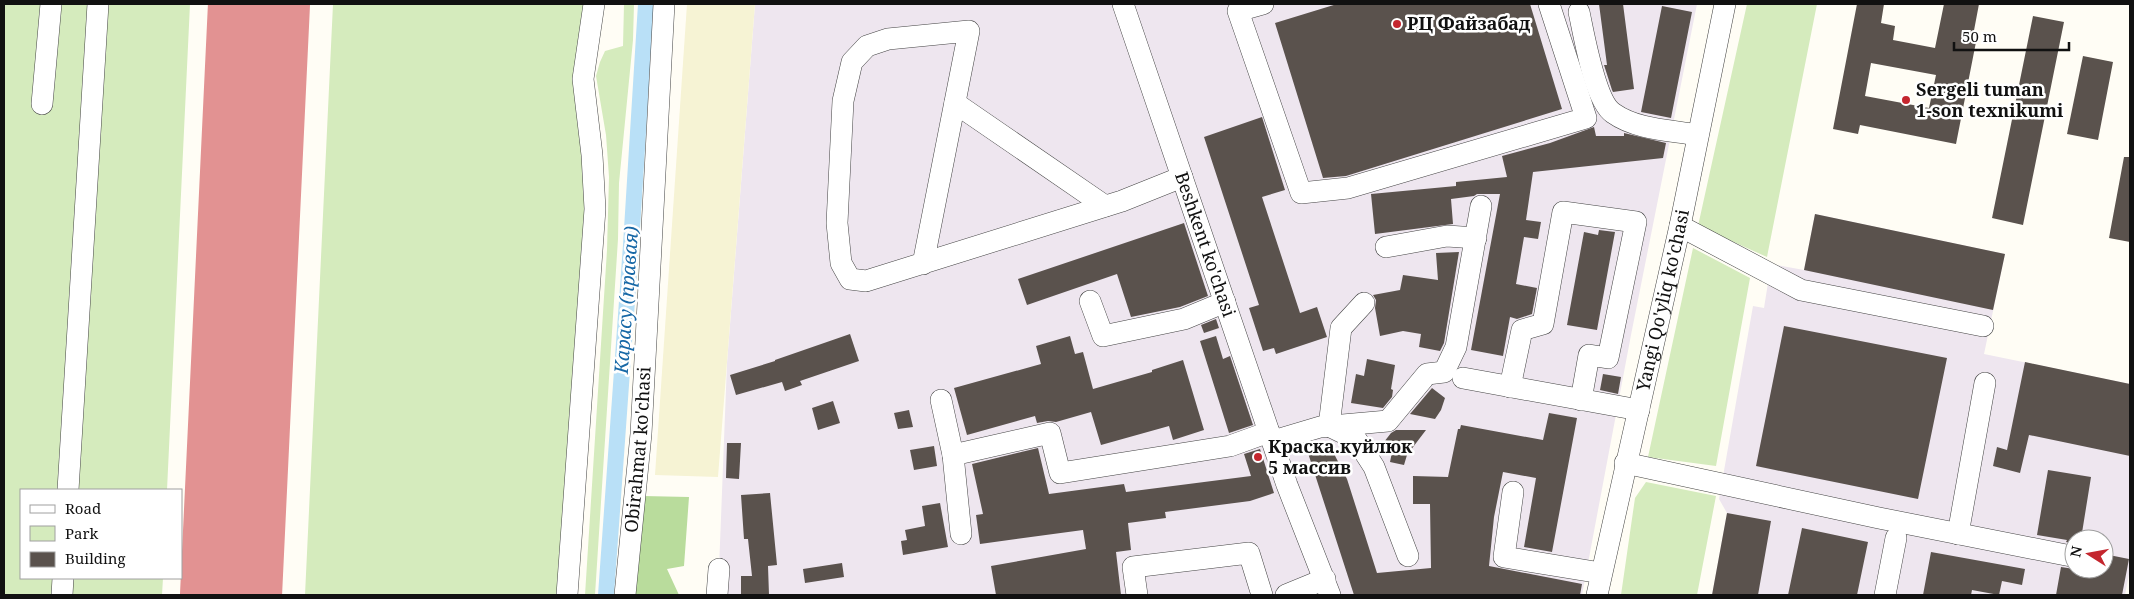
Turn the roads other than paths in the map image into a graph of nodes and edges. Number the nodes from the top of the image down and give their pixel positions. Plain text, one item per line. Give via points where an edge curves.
1 (51, 4) edge
2 (98, 4) edge
3 (594, 4) edge
4 (664, 4) edge
5 (1123, 4) edge
6 (1263, 4) edge
7 (1549, 4) edge
8 (1725, 4) edge
9 (1579, 12) dead end
10 (955, 103) junction
11 (42, 104) dead end
12 (1698, 134) junction
13 (1182, 177) junction
14 (1105, 206) junction
15 (1481, 206) dead end
16 (1680, 226) junction
17 (1476, 238) junction
18 (1386, 247) dead end
19 (923, 264) junction
20 (1090, 301) dead end
21 (1225, 302) junction
22 (1364, 304) dead end
23 (1984, 326) dead end
24 (1463, 378) dead end
25 (1985, 382) dead end
26 (1510, 387) junction
27 (941, 400) dead end
28 (1581, 400) junction
29 (1639, 410) junction
30 (1329, 426) junction
31 (1271, 437) junction
32 (953, 455) junction
33 (1625, 463) junction
34 (68, 489) edge
35 (1512, 492) dead end
36 (961, 534) dead end
37 (1958, 534) junction
38 (1896, 538) dead end
39 (2064, 555) edge
40 (1408, 556) dead end
41 (719, 570) dead end
42 (1601, 573) junction
43 (63, 579) edge
44 (1328, 587) edge
45 (62, 595) edge
46 (568, 595) edge
47 (626, 595) edge
48 (717, 595) edge
49 (1137, 595) edge
50 (1262, 595) edge
51 (1286, 595) edge
52 (1597, 595) edge
53 (1885, 595) edge

1 - 11 street
2 - 34 street
3 - 46 street via 583,79 595,209
4 - 47 street, Obirahmat ko'chasi via 641,434
5 - 13 street, Beshkent ko'chasi
6 - 7 street via 1238,11 1301,193 1348,188 1586,118
8 - 12 street, Yangi Qo'yliq ko'chasi
9 - 12 street via 1598,92 1611,112 1639,126
10 - 14 street
10 - 19 street
10 - 19 street via 969,31 888,39 867,46 852,62 843,101 840,147 837,223 841,263 850,279 866,281
12 - 16 street, Yangi Qo'yliq ko'chasi
13 - 14 street
13 - 21 street, Beshkent ko'chasi
14 - 19 street
15 - 17 street
16 - 23 street via 1801,290
16 - 29 street, Yangi Qo'yliq ko'chasi
17 - 18 street via 1447,236
17 - 30 street via 1456,347 1444,372 1427,374 1388,421
20 - 21 street via 1103,336 1184,319
21 - 31 street, Beshkent ko'chasi
22 - 30 street via 1341,328
24 - 26 street
25 - 37 street
26 - 28 street
26 - 28 street via 1522,330 1543,324 1563,212 1636,222 1608,358 1589,355
27 - 32 street
28 - 29 street
29 - 33 street, Yangi Qo'yliq ko'chasi
30 - 31 street
30 - 40 street via 1356,439 1374,467
31 - 32 street via 1060,473 1050,433
31 - 44 street, Beshkent ko'chasi
32 - 36 street
33 - 37 street
33 - 42 street, Yangi Qo'yliq ko'chasi
35 - 42 street via 1504,558
37 - 39 street
38 - 53 street
41 - 48 street
42 - 52 street, Yangi Qo'yliq ko'chasi
43 - 45 street
44 - 51 street
49 - 50 street via 1133,567 1249,553

